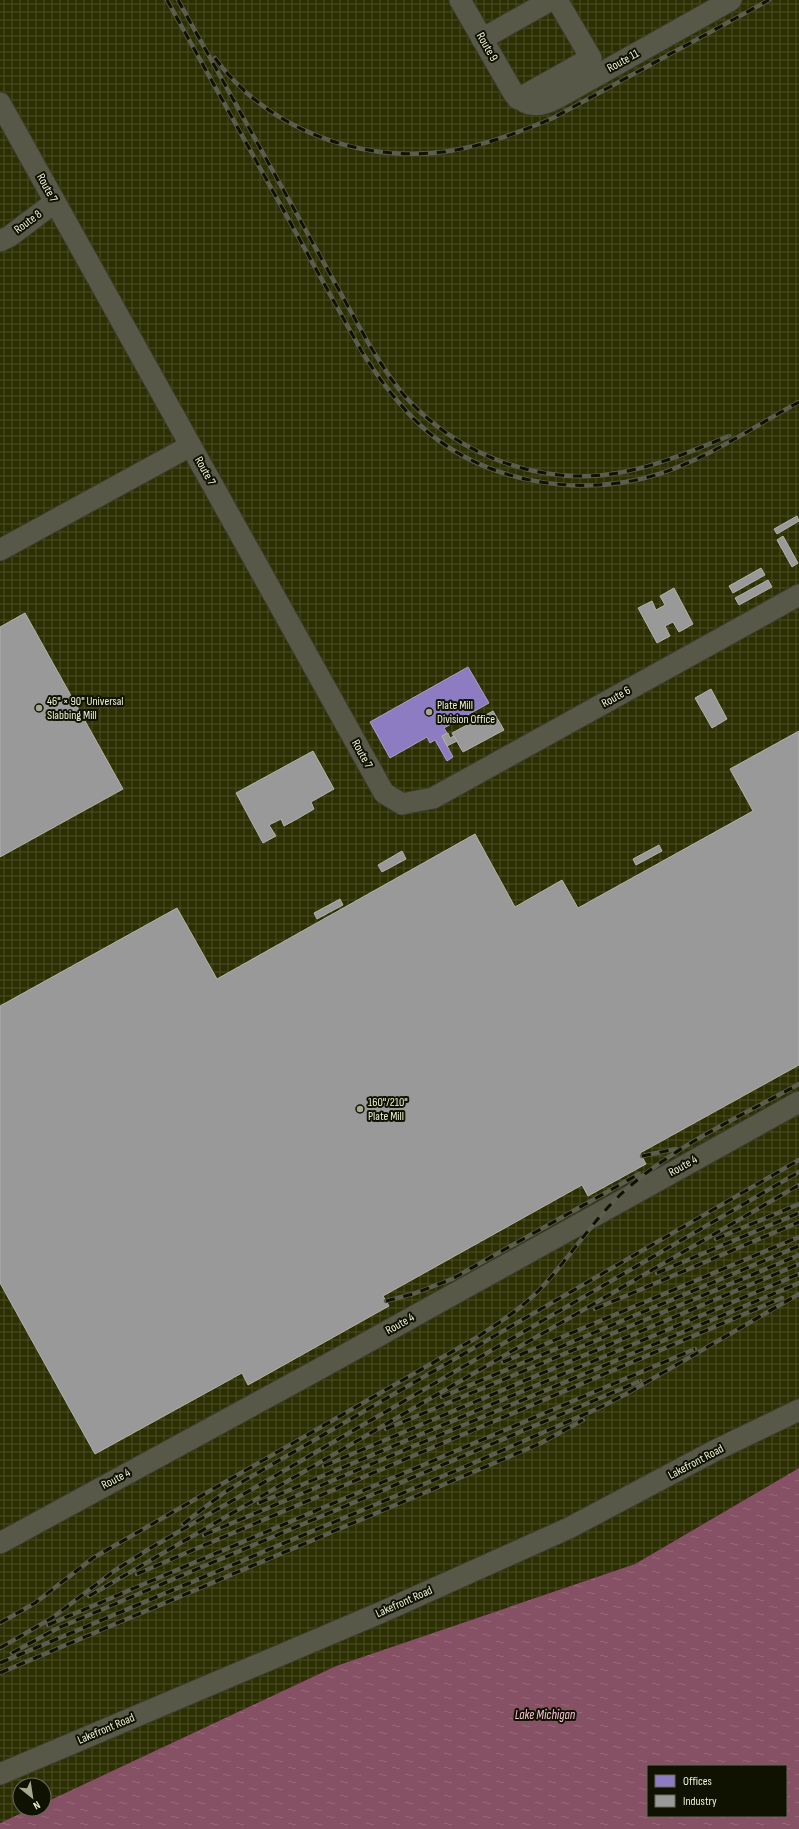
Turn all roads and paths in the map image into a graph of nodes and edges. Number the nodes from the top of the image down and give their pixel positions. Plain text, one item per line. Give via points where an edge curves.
1 (460, 0) edge
2 (551, 0) edge
3 (557, 0) edge
4 (731, 0) edge
5 (482, 39) junction
6 (516, 96) junction
7 (0, 103) edge
8 (55, 202) junction
9 (0, 241) edge
10 (190, 446) junction
11 (0, 550) edge
12 (799, 595) edge
13 (433, 798) joint
14 (799, 1102) edge
15 (799, 1410) edge
16 (0, 1543) edge
17 (0, 1774) edge

1 - 5 street, Route 9
2 - 5 street
3 - 6 street via 591,58
4 - 6 street, Route 11 via 547,104 531,106
5 - 6 street, Route 9
7 - 8 street, Route 7
8 - 9 street, Route 8
8 - 10 street, Route 7
10 - 11 street
10 - 13 street, Route 7 via 384,793 402,804
12 - 13 street, Route 6
14 - 16 street, Route 4
15 - 17 street, Lakefront Road via 716,1450 569,1528 382,1612

